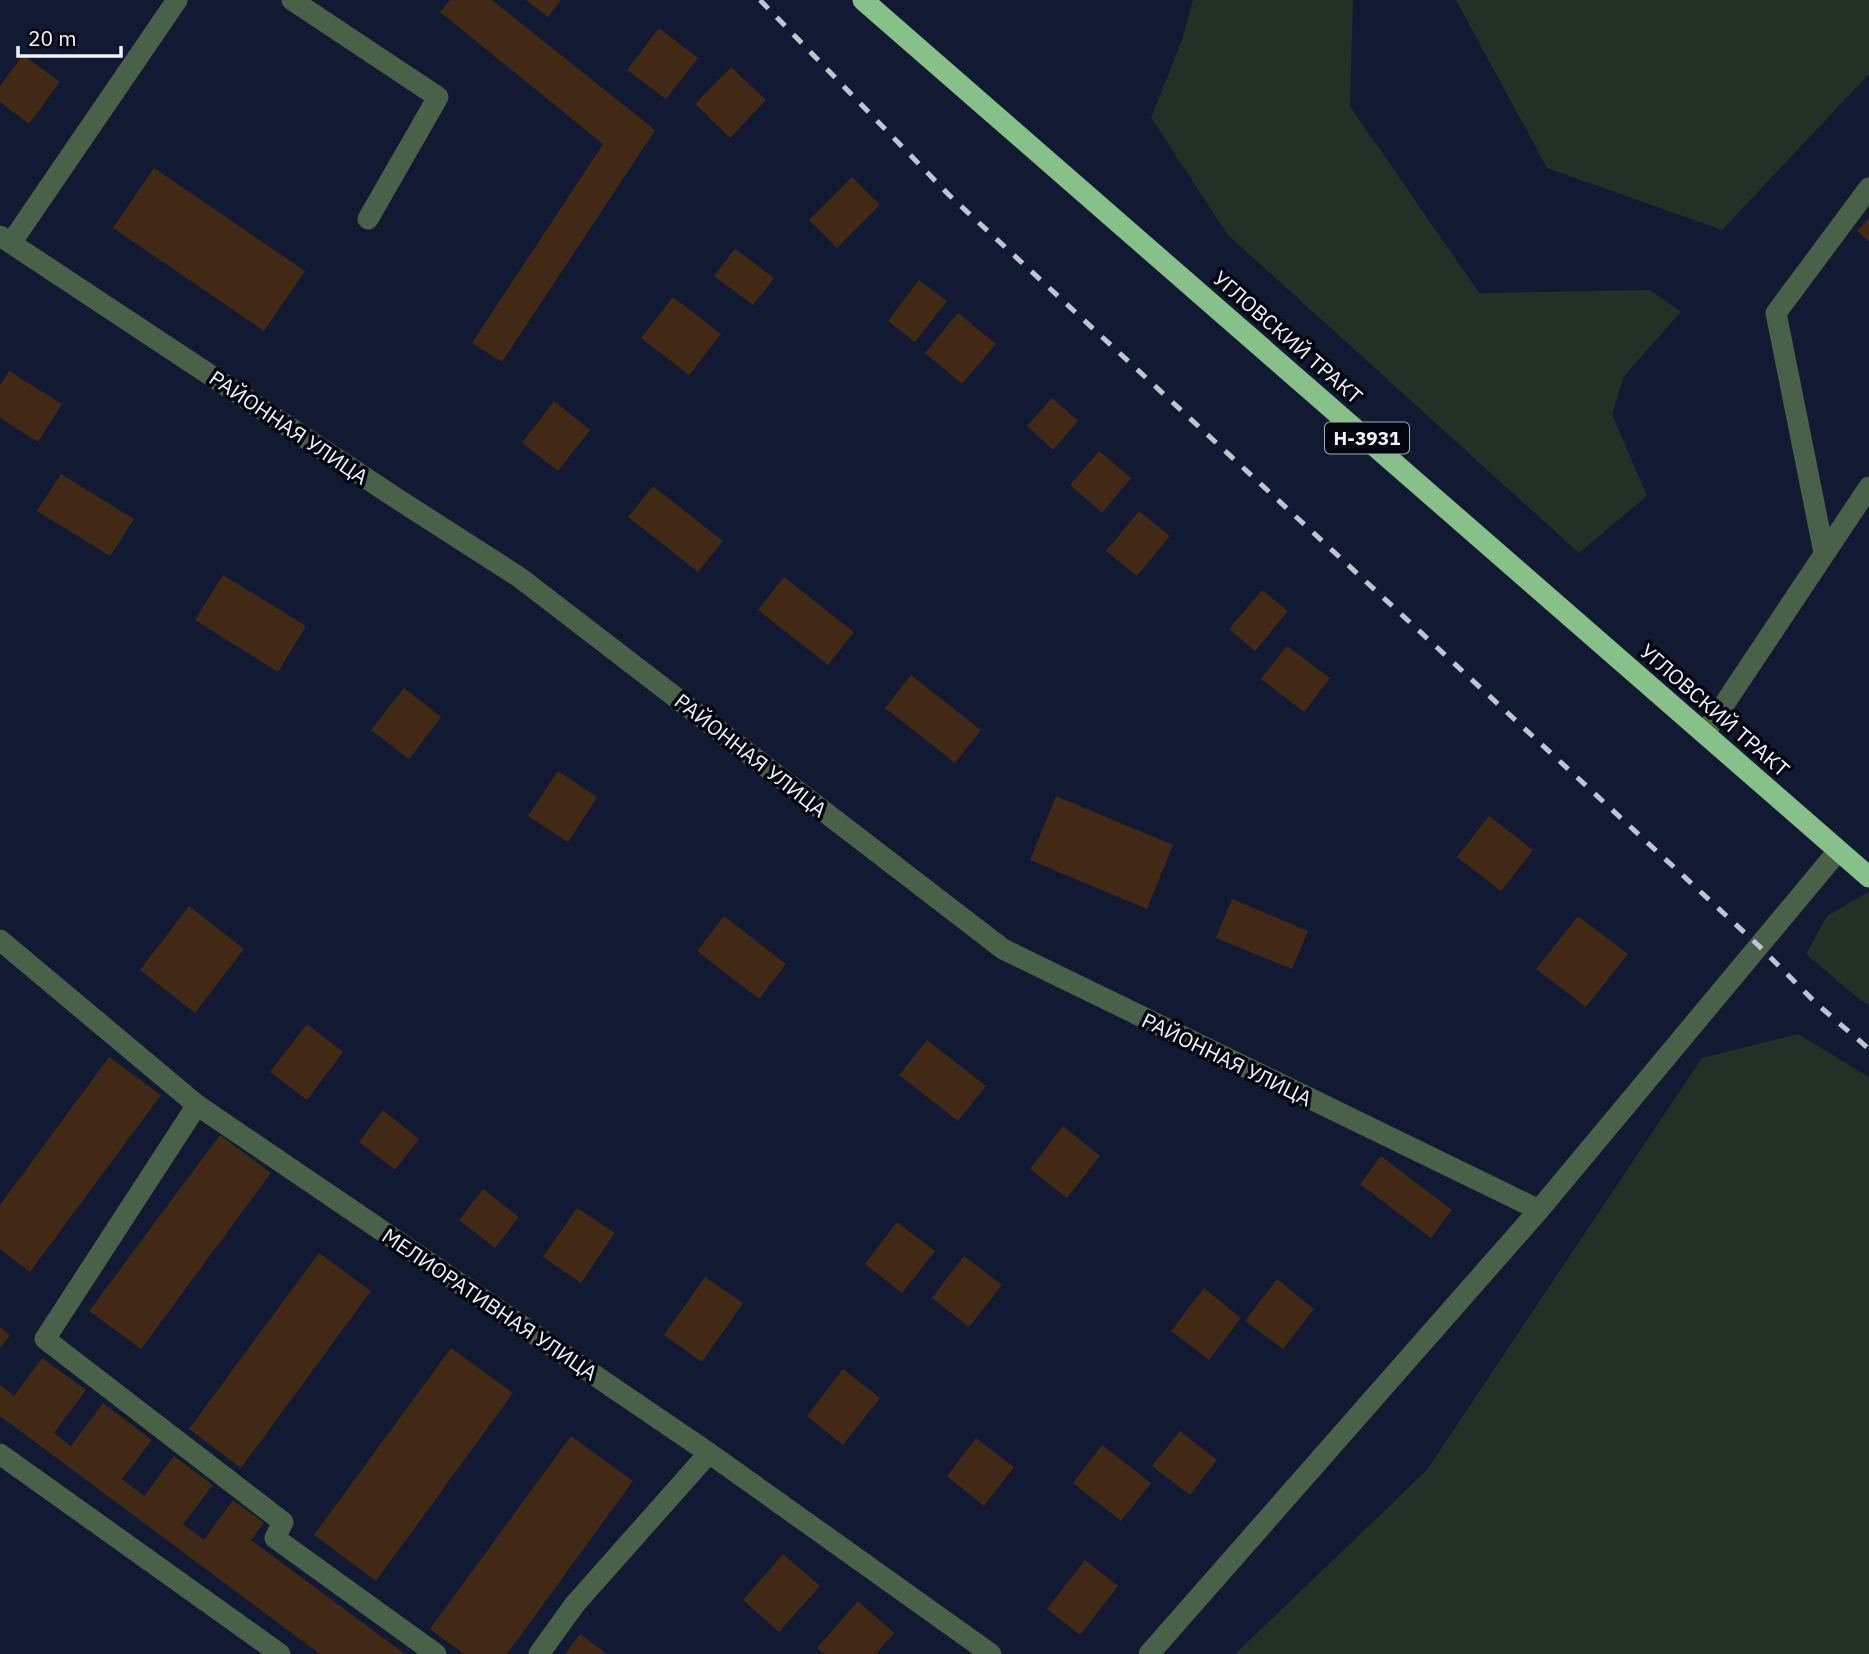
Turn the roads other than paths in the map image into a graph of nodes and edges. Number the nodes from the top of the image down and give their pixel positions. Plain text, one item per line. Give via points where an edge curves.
1 (177, 0) edge
2 (292, 0) edge
3 (863, 0) edge
4 (1869, 188) edge
5 (368, 219) dead end
6 (6, 239) edge
7 (1869, 486) edge
8 (1825, 553) junction
9 (1705, 733) junction
10 (1838, 851) junction
11 (1869, 877) edge
12 (0, 940) edge
13 (197, 1105) junction
14 (1539, 1210) junction
15 (709, 1453) junction
16 (0, 1454) edge
17 (280, 1654) edge
18 (436, 1654) edge
19 (539, 1654) edge
20 (991, 1654) edge
21 (1149, 1654) edge

1 - 6 street
2 - 5 street via 438,97
3 - 9 highway, УГЛОВСКИЙ ТРАКТ / Н-3931
4 - 8 street via 1776,313
6 - 14 street, РАЙОННАЯ УЛИЦА via 519,577 1003,949
7 - 8 street
8 - 9 street
9 - 10 highway, УГЛОВСКИЙ ТРАКТ / Н-3931
10 - 11 highway, УГЛОВСКИЙ ТРАКТ / Н-3931
10 - 14 street
12 - 13 street, МЕЛИОРАТИВНАЯ УЛИЦА
13 - 15 street, МЕЛИОРАТИВНАЯ УЛИЦА
13 - 18 street via 45,1339 283,1522 275,1538
14 - 21 street
15 - 19 street via 575,1604
15 - 20 street, МЕЛИОРАТИВНАЯ УЛИЦА
16 - 17 street

